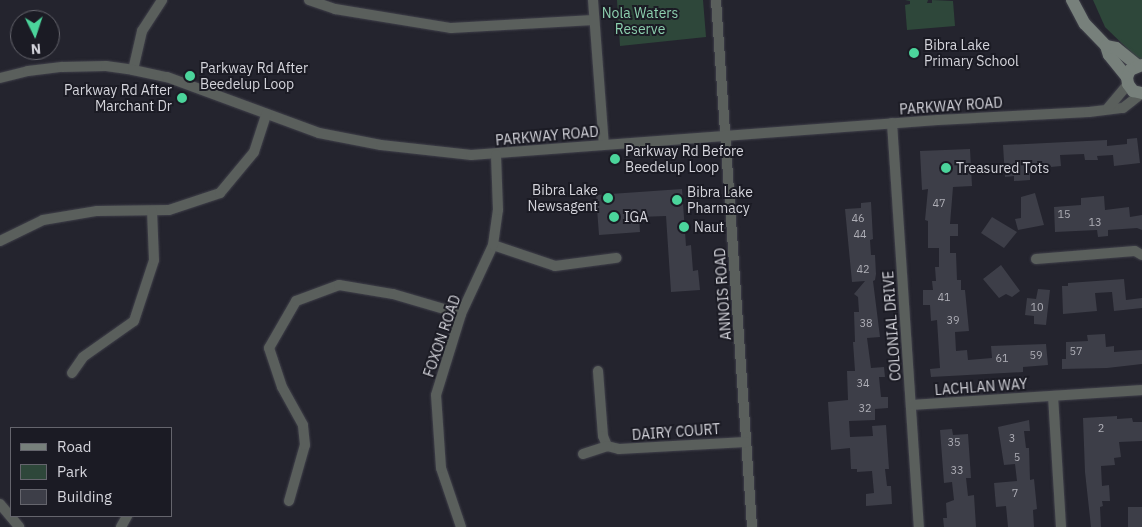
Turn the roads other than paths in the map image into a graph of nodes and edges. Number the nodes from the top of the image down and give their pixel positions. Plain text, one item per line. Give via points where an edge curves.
1 (162, 0) edge
2 (309, 0) edge
3 (594, 0) edge
4 (716, 0) edge
5 (1072, 0) edge
6 (594, 20) junction
7 (1106, 46) junction
8 (1140, 65) edge
9 (133, 70) junction
10 (0, 78) edge
11 (1128, 81) junction
12 (1141, 94) edge
13 (1108, 108) junction
14 (266, 114) junction
15 (892, 124) junction
16 (725, 138) junction
17 (604, 145) junction
18 (496, 155) junction
19 (152, 210) junction
20 (0, 241) edge
21 (492, 245) junction
22 (1142, 255) edge
23 (616, 258) dead end
24 (1036, 259) dead end
25 (461, 314) junction
26 (598, 371) dead end
27 (72, 372) dead end
28 (1142, 390) edge
29 (1053, 396) junction
30 (912, 406) junction
31 (746, 442) junction
32 (607, 446) junction
33 (582, 454) dead end
34 (289, 501) dead end
35 (0, 504) edge
36 (10, 516) edge
37 (11, 517) edge
38 (19, 527) edge
39 (461, 527) edge
40 (752, 527) edge
41 (919, 527) edge
42 (1061, 527) edge

1 - 9 street via 142,31
2 - 6 street via 335,9 451,28
3 - 6 street
4 - 16 street, ANNOIS ROAD
5 - 7 street via 1085,24
6 - 17 street
7 - 8 street via 1116,48
7 - 11 street via 1109,56
8 - 11 street via 1130,70
9 - 10 street, PARKWAY ROAD via 106,66 62,67
9 - 14 street, PARKWAY ROAD via 167,77
11 - 12 street via 1133,91
11 - 13 street
12 - 13 street, PARKWAY ROAD via 1123,108
13 - 15 street, PARKWAY ROAD via 1089,112
14 - 18 street, PARKWAY ROAD via 319,133 381,145 452,155
14 - 19 street via 254,152 220,193 169,210
15 - 16 street, PARKWAY ROAD
15 - 30 street, COLONIAL DRIVE
16 - 17 street, PARKWAY ROAD
16 - 31 street, ANNOIS ROAD
17 - 18 street, PARKWAY ROAD
18 - 21 street, FOXON ROAD via 498,210
19 - 20 street via 97,211 43,220
19 - 27 street via 154,260 134,321 83,358
21 - 23 street via 555,266
21 - 25 street, FOXON ROAD
22 - 24 street via 1135,251
25 - 34 street via 393,294 339,285 296,300 269,348 282,387 303,425 305,445
25 - 39 street, FOXON ROAD via 436,395 441,468
26 - 32 street via 603,436
28 - 29 street, LACHLAN WAY
29 - 30 street, LACHLAN WAY
29 - 42 street
30 - 41 street, COLONIAL DRIVE
31 - 32 street, DAIRY COURT via 619,449
31 - 40 street, ANNOIS ROAD
32 - 33 street, DAIRY COURT
35 - 36 street
37 - 38 street

